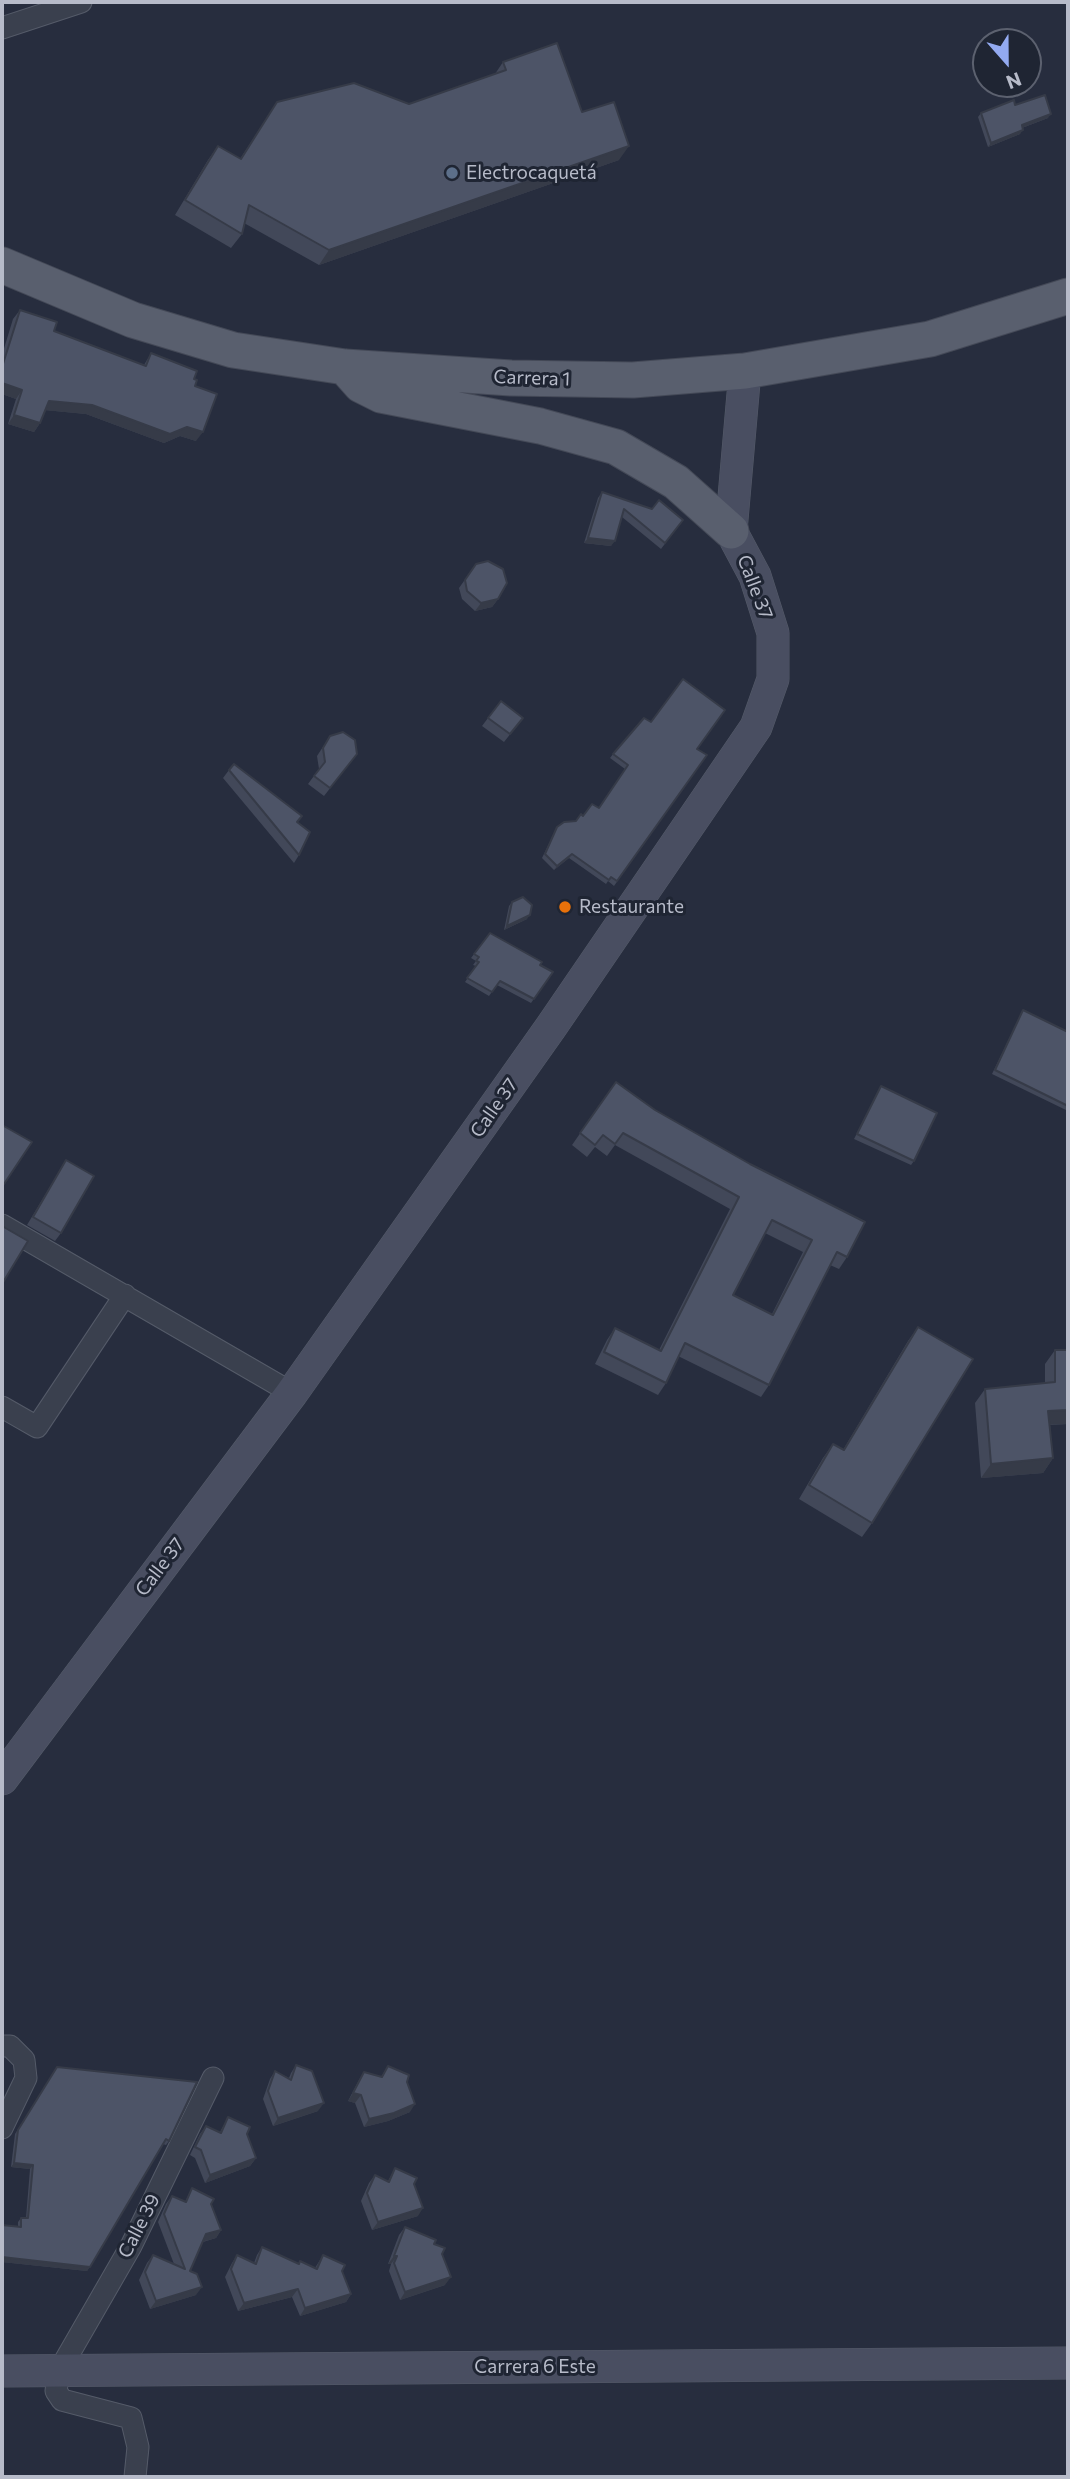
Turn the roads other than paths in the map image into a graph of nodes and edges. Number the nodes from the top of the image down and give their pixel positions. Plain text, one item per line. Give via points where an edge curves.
1 (81, 2) edge
2 (2, 28) edge
3 (2, 265) edge
4 (1068, 296) edge
5 (345, 367) junction
6 (745, 371) junction
7 (731, 531) junction
8 (2, 1225) edge
9 (125, 1295) junction
10 (292, 1392) junction
11 (2, 1407) edge
12 (2, 1779) edge
13 (2, 2046) edge
14 (213, 2078) dead end
15 (2, 2128) edge
16 (1068, 2363) edge
17 (2, 2371) edge
18 (59, 2371) junction
19 (135, 2477) edge

1 - 2 street
3 - 5 main road, Carrera 1 via 133,320 233,349
4 - 6 main road, Carrera 1 via 930,339
5 - 6 main road, Carrera 1 via 510,378 632,380
5 - 7 main road via 361,385 381,395 540,425 616,447 676,482
6 - 7 street, Calle 37
7 - 10 street, Calle 37 via 755,576 773,633 773,679 756,727 551,1027
8 - 9 street
9 - 10 street
9 - 11 street via 37,1427
10 - 12 street, Calle 37
13 - 15 street via 10,2046 24,2060 26,2078
14 - 18 street, Calle 39 via 131,2246
16 - 18 street, Carrera 6 Este
17 - 18 street, Carrera 6 Este
18 - 19 street via 56,2391 62,2400 131,2418 138,2447

